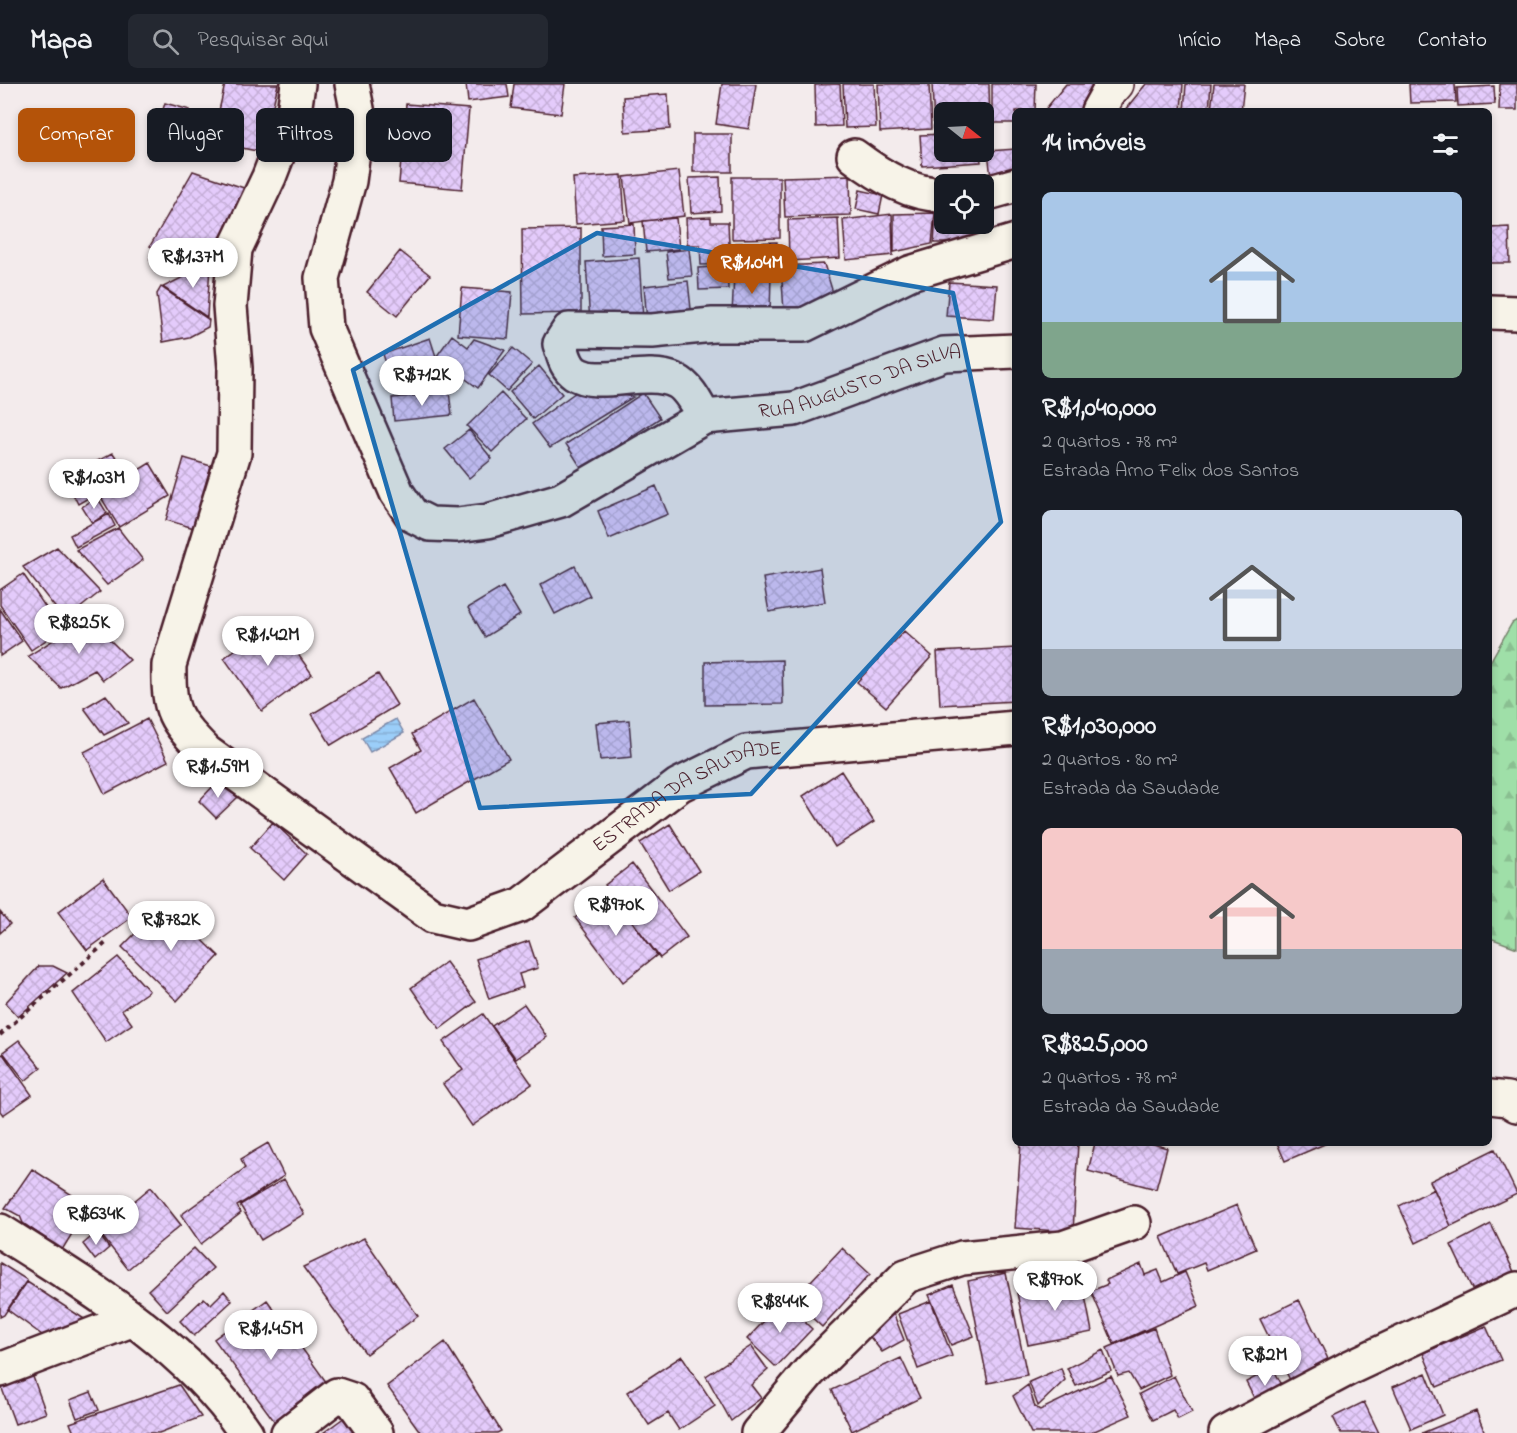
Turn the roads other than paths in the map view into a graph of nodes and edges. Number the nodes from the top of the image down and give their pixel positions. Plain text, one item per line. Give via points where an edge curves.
1 (298, 84) edge
2 (352, 84) edge
3 (1116, 84) edge
4 (1100, 108) edge
5 (854, 156) dead end
6 (1012, 186) edge
7 (994, 191) edge
8 (934, 195) edge
9 (1012, 242) edge
10 (1492, 312) edge
11 (1517, 313) edge
12 (1012, 351) edge
13 (704, 417) junction
14 (1012, 728) edge
15 (1492, 1097) edge
16 (1517, 1105) edge
17 (1134, 1223) dead end
18 (0, 1231) edge
19 (1517, 1289) edge
20 (131, 1320) junction
21 (0, 1370) edge
22 (246, 1433) edge
23 (288, 1433) edge
24 (376, 1433) edge
25 (758, 1433) edge
26 (1226, 1433) edge

1 - 14 street, ESTRADA DA SAUDADE via 294,112 235,249 230,306 235,368 234,453 169,665 168,695 177,722 206,752 424,911 468,924 521,904 679,785 746,752
2 - 13 street via 358,114 348,181 322,278 326,328 396,493 412,515 430,524 457,525 488,521 561,501
3 - 4 street
5 - 8 street via 890,182
6 - 7 street
9 - 13 street via 910,273 804,325 569,330 560,344 567,364 576,374 597,378 654,374 677,381
10 - 11 street
12 - 13 street, RUA AUGUSTO DA SILVA via 944,354 794,409
15 - 16 street
17 - 25 street via 1063,1248 963,1258 906,1276 808,1372
18 - 20 street
19 - 26 street via 1351,1367
20 - 21 street
20 - 22 street via 184,1360 225,1401
23 - 24 street via 337,1395 352,1400

